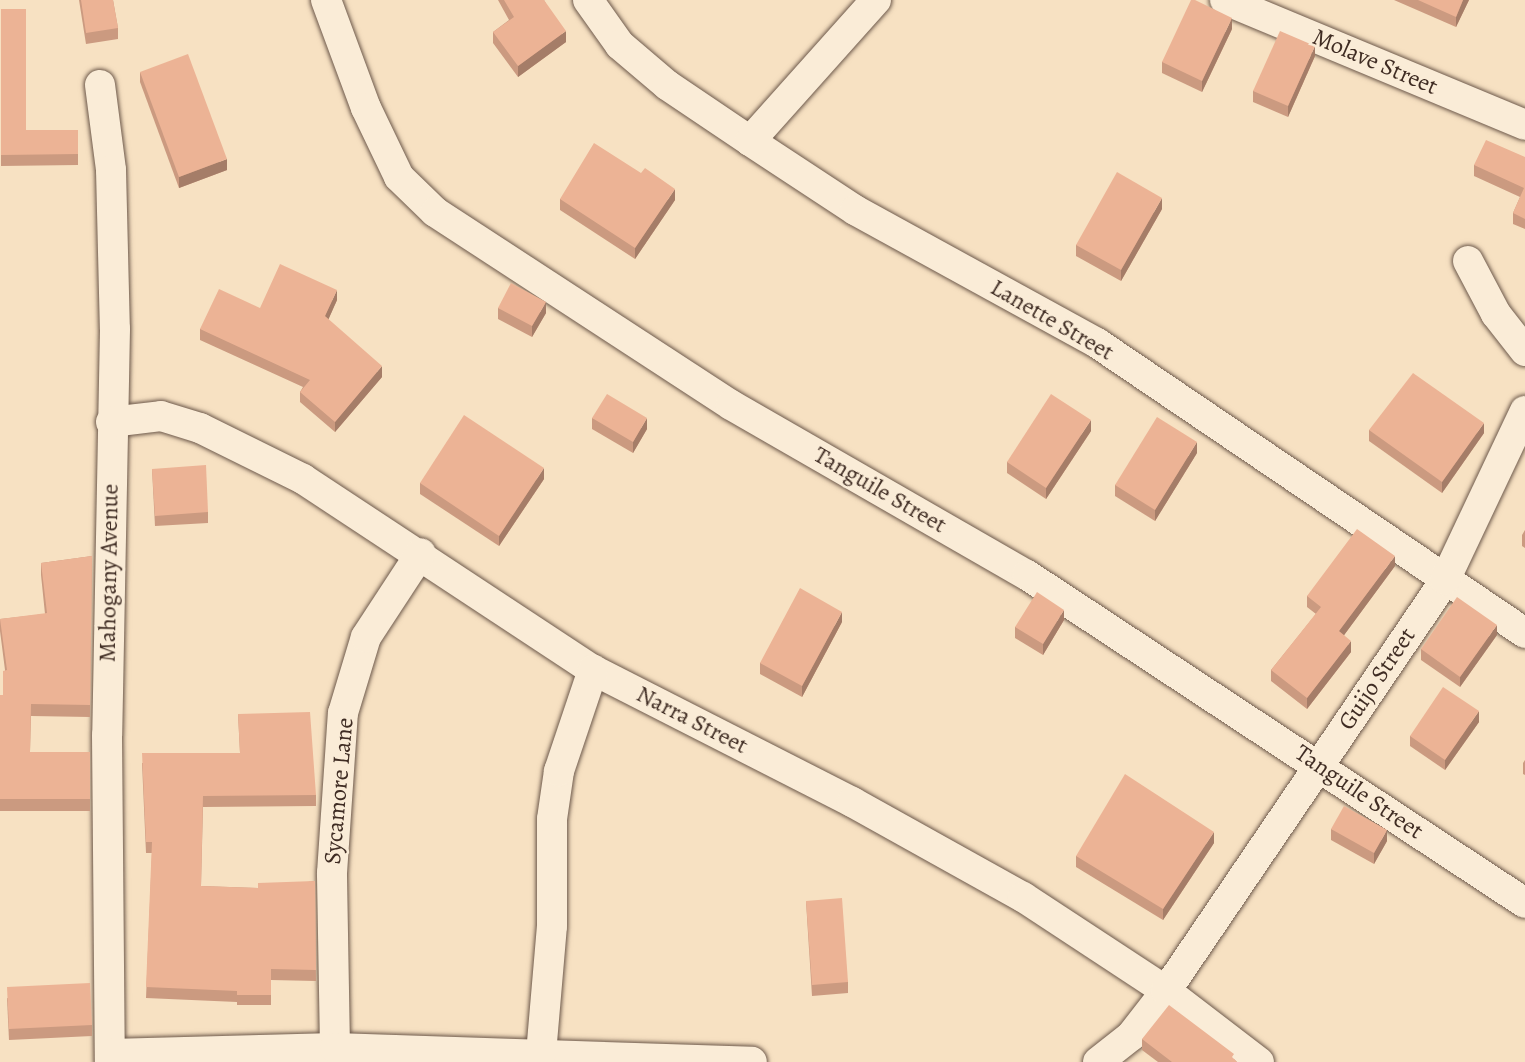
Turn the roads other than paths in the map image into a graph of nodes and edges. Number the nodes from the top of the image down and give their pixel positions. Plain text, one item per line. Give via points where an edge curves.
1 (326, 0) edge
2 (589, 0) edge
3 (876, 0) edge
4 (1225, 0) edge
5 (100, 85) dead end
6 (1525, 125) edge
7 (750, 141) junction
8 (1468, 261) dead end
9 (1525, 351) edge
10 (1525, 411) edge
11 (111, 422) junction
12 (421, 553) junction
13 (1445, 580) junction
14 (1525, 633) edge
15 (593, 670) junction
16 (1319, 765) junction
17 (1525, 903) edge
18 (1166, 991) junction
19 (335, 1048) junction
20 (541, 1055) junction
21 (110, 1058) edge
22 (752, 1062) edge
23 (1098, 1062) edge
24 (1259, 1062) edge

1 - 16 street, Tanguile Street via 366,108 399,177 435,212 731,405 1027,575
2 - 7 street, Lanette Street via 620,45 667,85
3 - 7 street
4 - 6 street, Molave Street
5 - 11 street, Mahogany Avenue via 111,170 115,329
7 - 13 street, Lanette Street via 855,210 1097,343
8 - 9 street via 1496,314
10 - 13 street, Guijo Street
11 - 12 street, Narra Street via 161,416 200,428 303,479
11 - 21 street, Mahogany Avenue via 107,735
12 - 15 street, Narra Street
12 - 19 street, Sycamore Lane via 366,637 343,713 332,873
13 - 14 street, Lanette Street
13 - 16 street, Guijo Street
15 - 18 street, Narra Street via 1023,897
15 - 20 street via 559,771 552,819 552,926
16 - 17 street, Tanguile Street
16 - 18 street, Guijo Street
18 - 23 street, Guijo Street via 1131,1036
18 - 24 street, Narra Street
19 - 20 street
19 - 21 street
20 - 22 street

